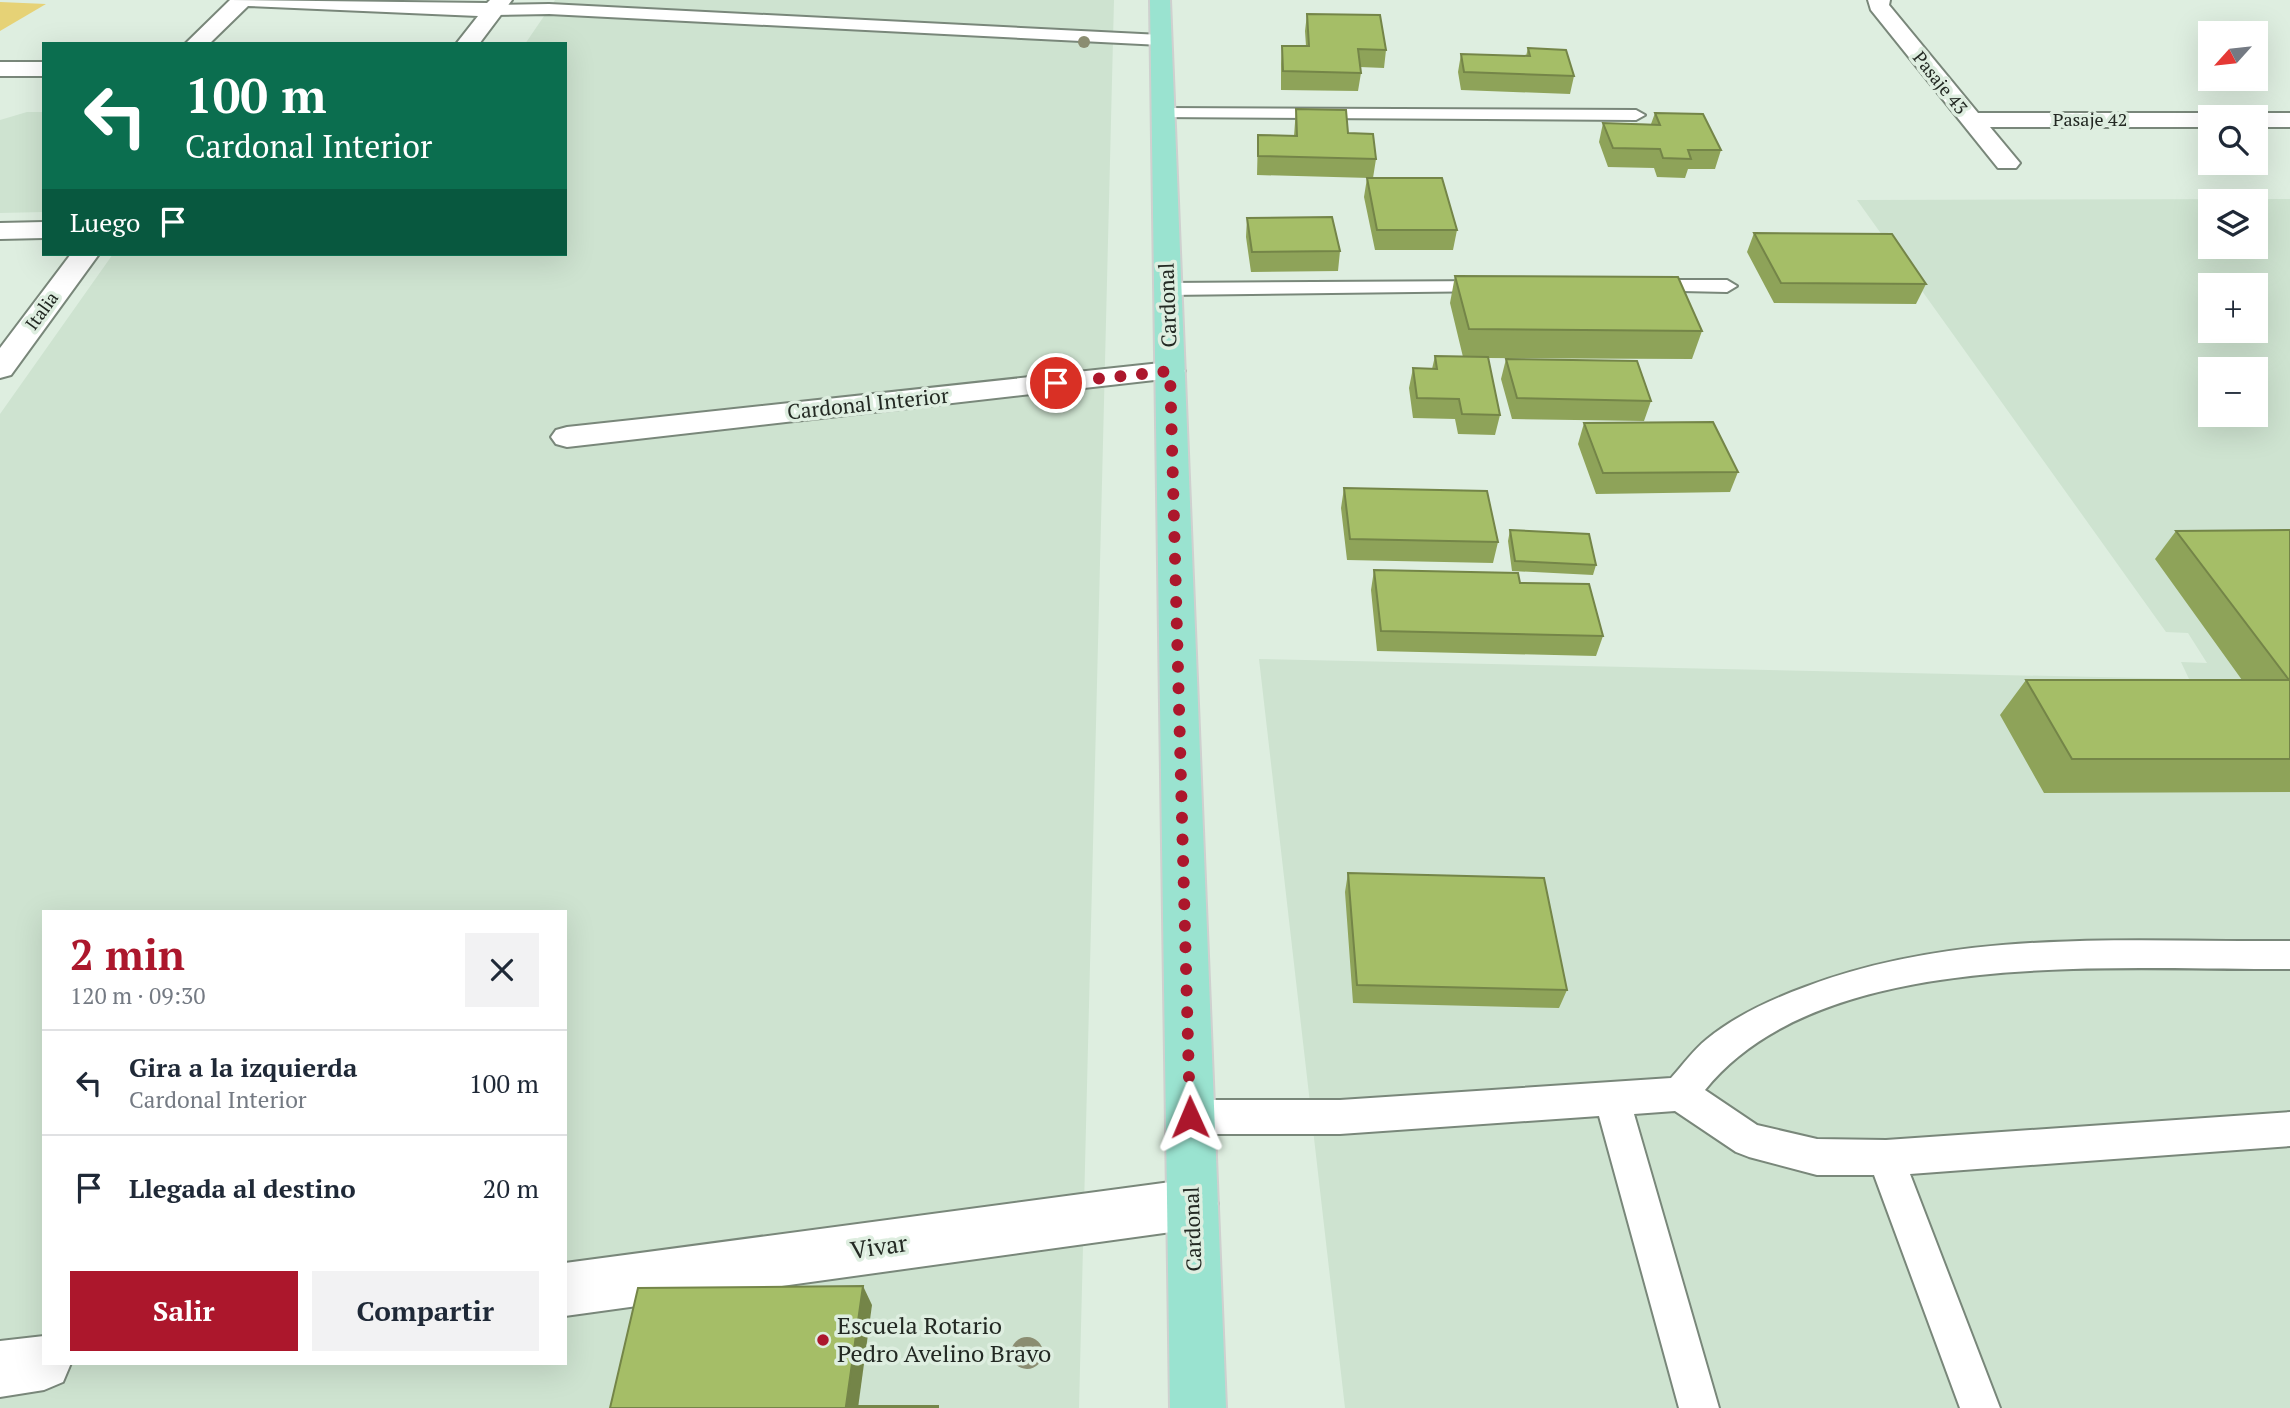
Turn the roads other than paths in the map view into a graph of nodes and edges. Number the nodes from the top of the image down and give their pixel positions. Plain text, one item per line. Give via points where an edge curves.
1 (242, 0) edge
2 (248, 0) edge
3 (1160, 0) edge
4 (1879, 0) edge
5 (497, 5) edge
6 (1161, 40) junction
7 (198, 42) edge
8 (469, 42) edge
9 (0, 69) edge
10 (42, 69) edge
11 (1163, 113) junction
12 (1636, 115) dead end
13 (1970, 120) junction
14 (2198, 120) edge
15 (2268, 120) edge
16 (2290, 120) edge
17 (2007, 163) dead end
18 (42, 230) edge
19 (0, 232) edge
20 (84, 256) edge
21 (1727, 286) dead end
22 (1507, 287) edge
23 (1617, 287) edge
24 (1168, 289) junction
25 (0, 369) edge
26 (1170, 371) junction
27 (566, 437) dead end
28 (2290, 955) edge
29 (1680, 1094) junction
30 (1612, 1098) junction
31 (1190, 1117) junction
32 (2290, 1129) edge
33 (1886, 1158) junction
34 (1192, 1204) junction
35 (567, 1290) edge
36 (42, 1363) edge
37 (0, 1369) edge
38 (1198, 1408) edge
39 (1699, 1408) edge
40 (1980, 1408) edge

1 - 7 street
2 - 5 street
3 - 6 main road, Cardonal
4 - 13 street, Pasaje 43 via 1878,6
5 - 6 lane
5 - 8 street
6 - 11 main road, Cardonal
9 - 10 street
11 - 12 lane
11 - 24 main road, Cardonal
13 - 14 street, Pasaje 42
13 - 17 street, Pasaje 43
15 - 16 street
18 - 19 street
20 - 25 street, Italia
21 - 23 lane
22 - 24 lane
24 - 26 main road, Cardonal
26 - 27 street, Cardonal Interior
26 - 31 main road, Cardonal
28 - 29 lane via 2073,956 1933,967 1850,984 1783,1011 1722,1048
29 - 30 lane
29 - 33 lane via 1749,1140 1817,1157
30 - 31 lane via 1340,1117
30 - 39 lane
31 - 34 main road, Cardonal
32 - 33 lane
33 - 40 lane
34 - 35 street, Vivar
34 - 38 main road, Cardonal
36 - 37 street

